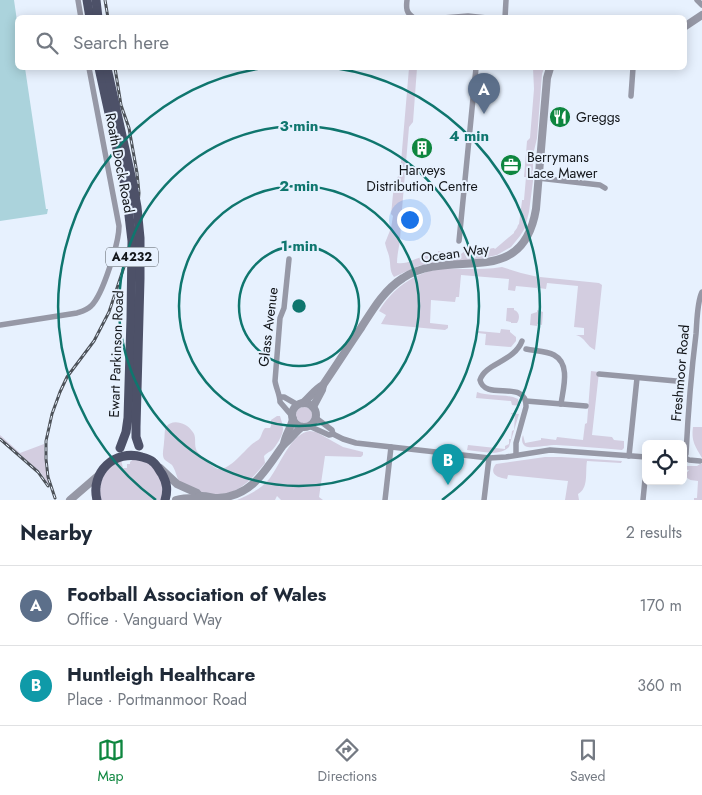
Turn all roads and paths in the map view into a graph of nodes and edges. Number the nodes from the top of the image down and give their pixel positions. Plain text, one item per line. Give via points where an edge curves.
1 (78, 0) edge
2 (87, 0) edge
3 (96, 0) edge
4 (407, 0) edge
5 (506, 0) edge
6 (697, 0) edge
7 (702, 5) edge
8 (80, 15) edge
9 (90, 15) edge
10 (98, 15) edge
11 (410, 15) edge
12 (505, 15) edge
13 (702, 15) edge
14 (687, 25) edge
15 (89, 70) edge
16 (99, 70) edge
17 (107, 70) edge
18 (476, 70) edge
19 (549, 70) edge
20 (634, 70) edge
21 (630, 96) dead end
22 (538, 178) junction
23 (605, 188) dead end
24 (459, 241) dead end
25 (289, 259) dead end
26 (702, 292) edge
27 (0, 325) edge
28 (522, 342) dead end
29 (526, 349) dead end
30 (599, 374) dead end
31 (637, 378) junction
32 (676, 381) dead end
33 (323, 385) junction
34 (280, 397) junction
35 (526, 401) junction
36 (301, 404) junction
37 (561, 404) junction
38 (583, 406) dead end
39 (314, 407) junction
40 (292, 418) junction
41 (316, 418) junction
42 (306, 427) junction
43 (332, 434) junction
44 (687, 440) edge
45 (284, 444) junction
46 (391, 447) junction
47 (516, 455) junction
48 (629, 456) junction
49 (642, 457) edge
50 (489, 458) junction
51 (687, 459) edge
52 (111, 460) junction
53 (152, 461) junction
54 (700, 461) dead end
55 (99, 475) junction
56 (644, 485) edge
57 (200, 496) junction
58 (70, 500) edge
59 (97, 500) edge
60 (165, 500) edge
61 (176, 500) edge
62 (385, 500) edge
63 (484, 500) edge
64 (643, 500) edge

1 - 8 street
2 - 9 main road
3 - 10 main road
4 - 11 street via 406,10
5 - 12 street
6 - 7 street
13 - 14 street
15 - 27 street, Roath Dock Road via 119,226 104,284 94,304 81,312
16 - 52 main road, Ewart Parkinson Road / A4232, bridge via 126,190 132,241 128,418 120,448
17 - 53 main road, Ewart Parkinson Road / A4232, bridge via 133,185 140,238 136,438 142,452
18 - 24 street
19 - 22 street, Ocean Way
20 - 21 street
22 - 23 street
22 - 33 street, Ocean Way via 533,222 516,250 491,262 430,266 403,278 381,299
25 - 34 street, Glass Avenue via 275,374
26 - 44 street, Freshmoor Road
28 - 35 street via 517,351 484,372 480,380 486,389 516,392
29 - 37 street via 553,355 562,362
30 - 31 street
31 - 32 street
31 - 48 street
33 - 36 street, Ocean Way
33 - 39 street, Ocean Way
34 - 36 street
34 - 40 street, Glass Avenue
35 - 37 street
35 - 47 street
36 - 39 street
36 - 40 street via 293,411
37 - 38 street
39 - 41 street
40 - 42 street via 296,424
40 - 45 street
41 - 42 street
41 - 43 street via 332,430
42 - 43 street
42 - 45 street
43 - 46 street via 356,444
45 - 57 street via 260,478 244,491 218,498
46 - 50 street
46 - 62 street
47 - 48 street via 550,450
47 - 50 street
48 - 49 street
50 - 63 street
51 - 54 street
52 - 53 main road via 133,455
52 - 55 main road, A4232
53 - 57 street via 177,484
53 - 60 main road, A4232 via 166,485
55 - 58 street
55 - 59 main road
56 - 64 street
57 - 61 street

